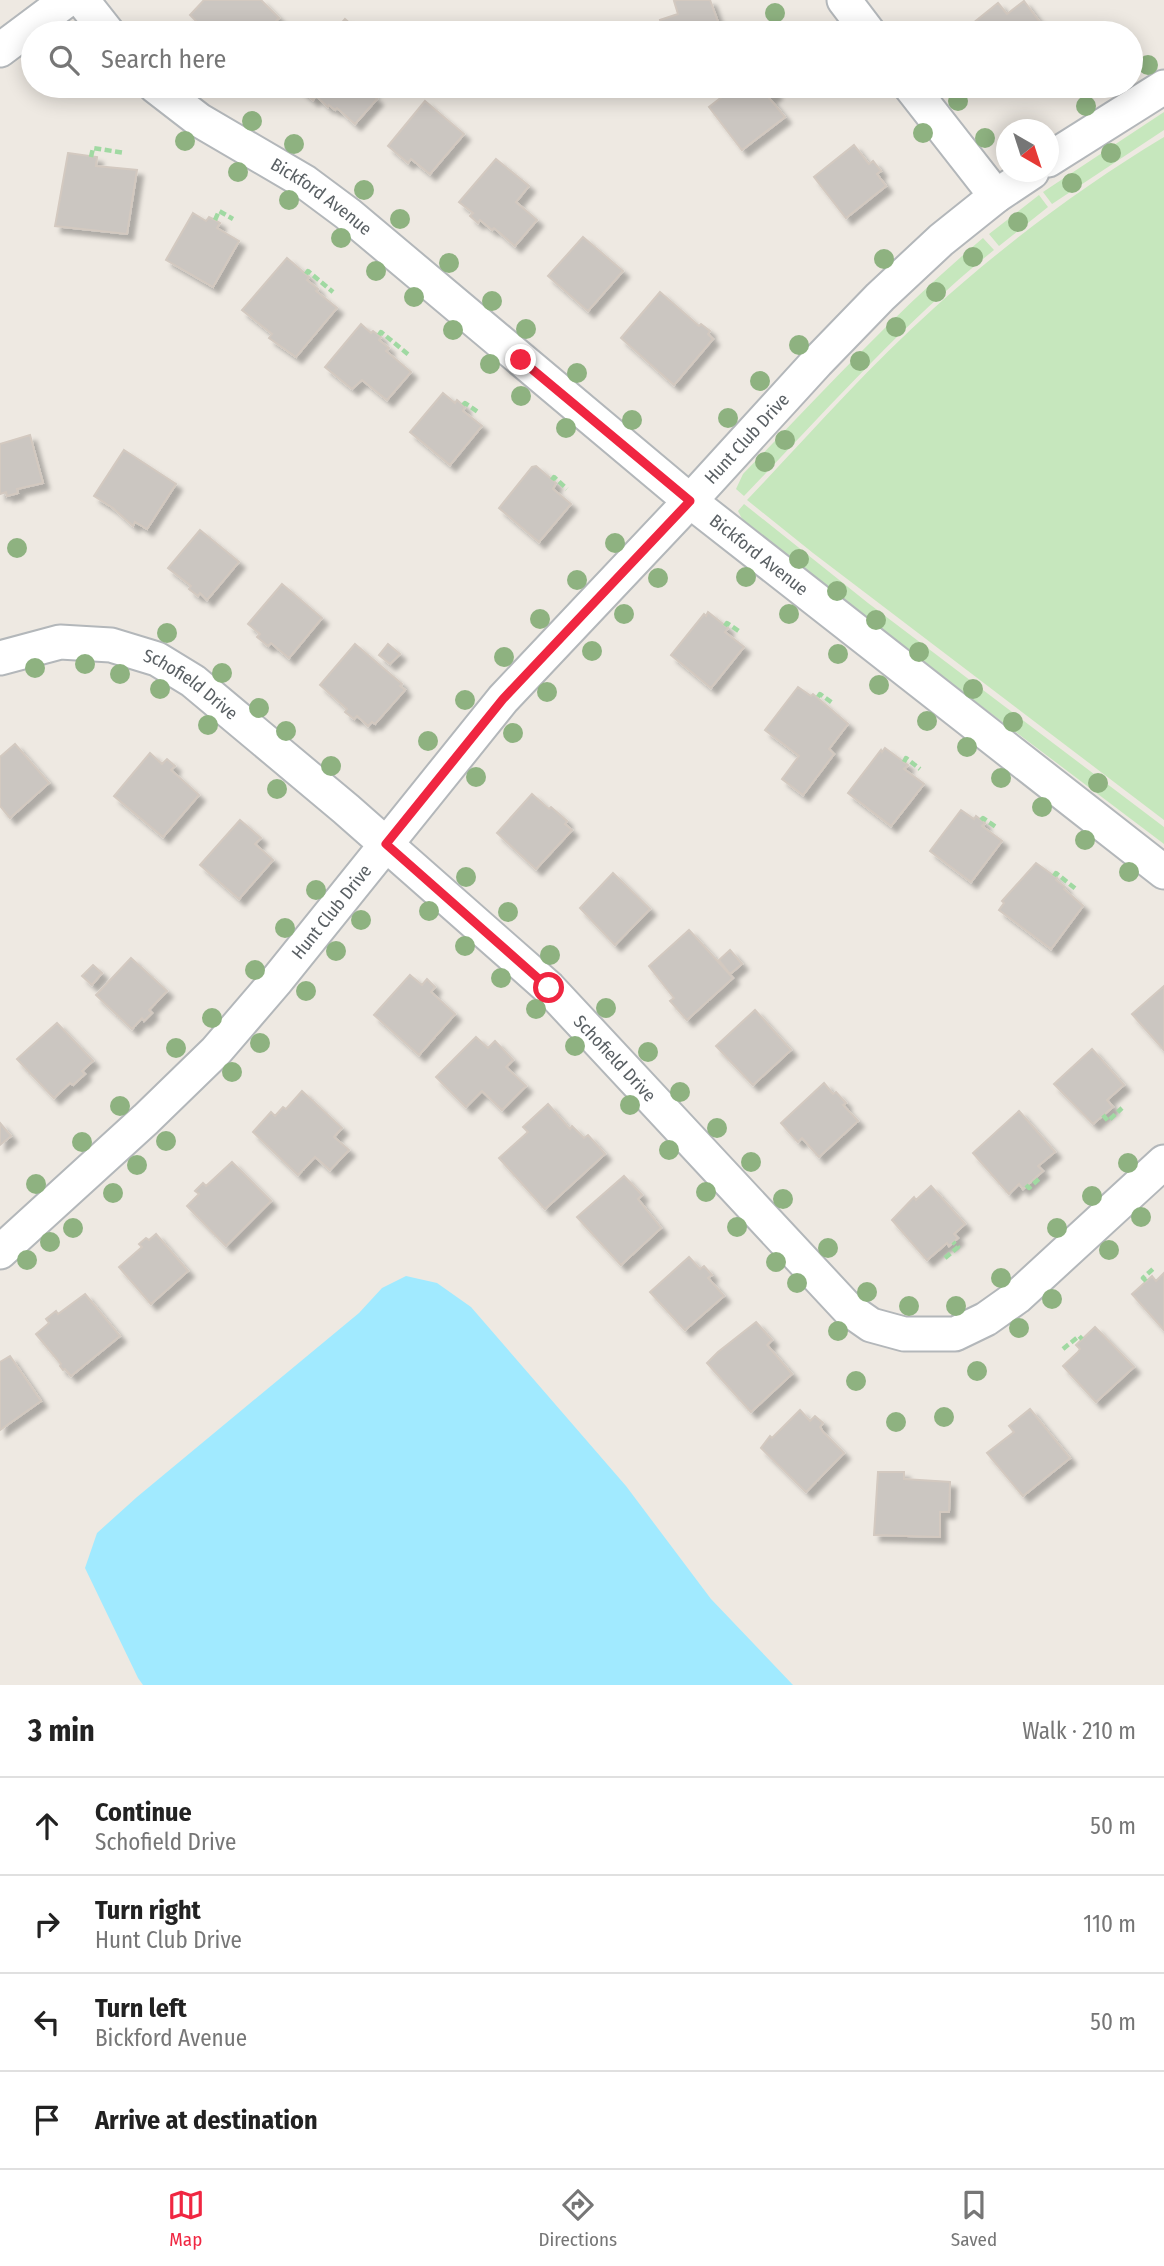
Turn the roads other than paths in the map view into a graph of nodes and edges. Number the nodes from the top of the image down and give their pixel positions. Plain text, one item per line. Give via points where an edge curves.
1 (67, 0) edge
2 (82, 0) edge
3 (844, 0) edge
4 (39, 21) edge
5 (99, 21) edge
6 (860, 21) edge
7 (21, 34) edge
8 (0, 50) edge
9 (1164, 87) edge
10 (171, 98) edge
11 (919, 98) edge
12 (1059, 153) edge
13 (1017, 182) edge
14 (996, 196) junction
15 (690, 501) junction
16 (0, 658) edge
17 (386, 844) junction
18 (1164, 872) edge
19 (1164, 1162) edge
20 (0, 1252) edge

1 - 4 street
2 - 5 street
3 - 6 street
7 - 8 street
9 - 12 street
10 - 15 street, Bickford Avenue via 348,214
11 - 14 street
13 - 14 street, Hunt Club Drive
14 - 15 street, Hunt Club Drive via 880,297
15 - 17 street, Hunt Club Drive via 503,699
15 - 18 street, Bickford Avenue
16 - 17 street, Schofield Drive via 60,642 111,645 157,659 193,681
17 - 19 street, Schofield Drive via 549,988 848,1309 871,1325 904,1334 955,1334 986,1319 1017,1297
17 - 20 street, Hunt Club Drive via 216,1051

